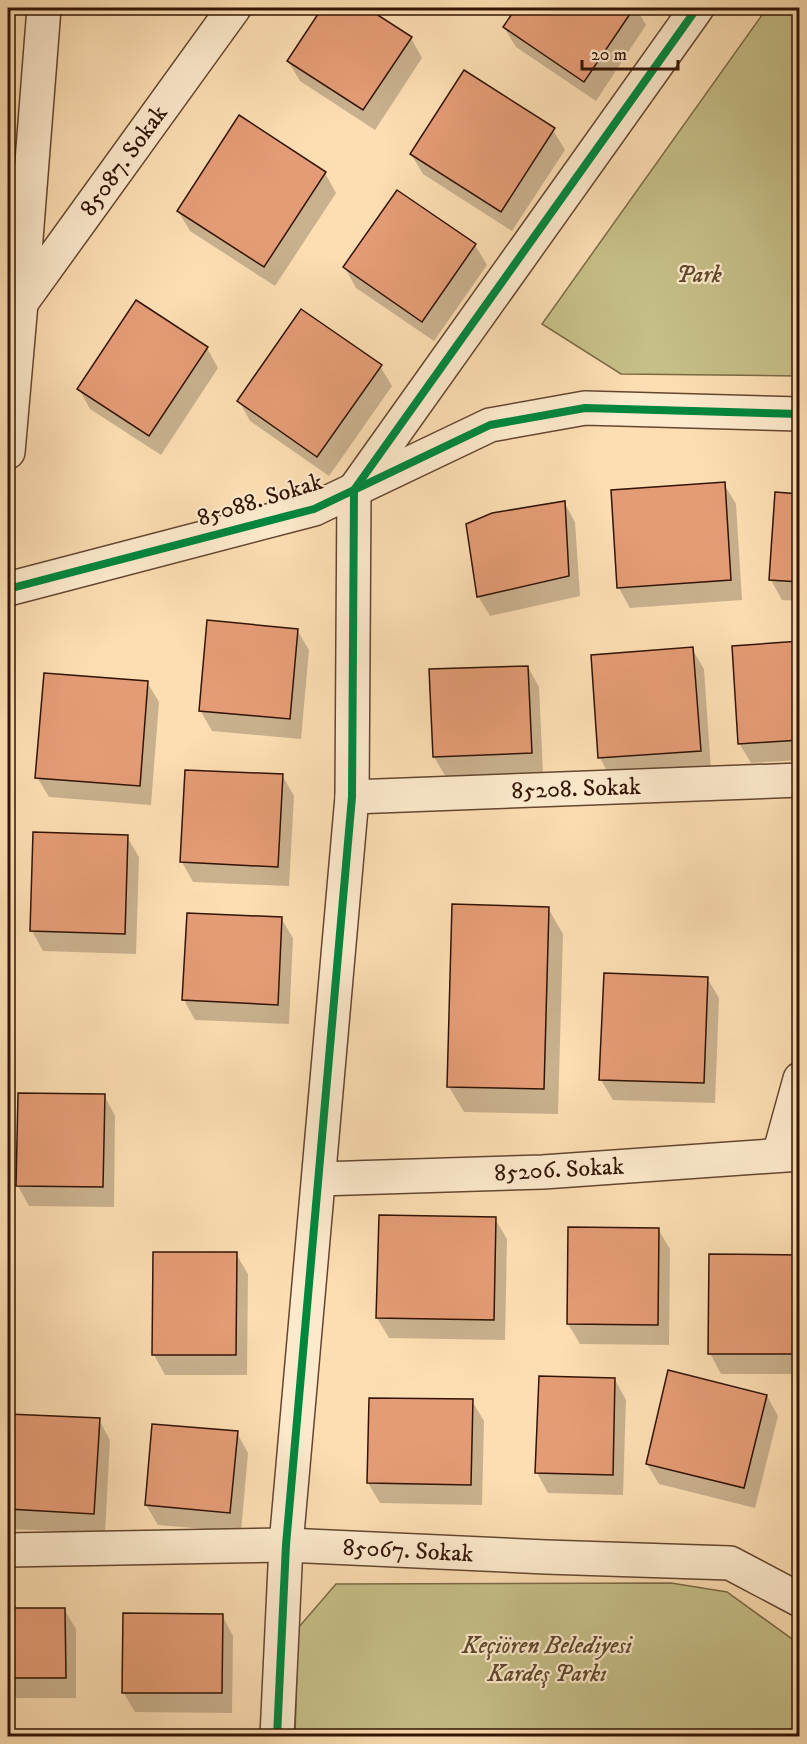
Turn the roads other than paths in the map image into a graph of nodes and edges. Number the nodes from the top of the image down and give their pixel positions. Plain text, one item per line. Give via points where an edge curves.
1 (44, 8) edge
2 (234, 8) edge
3 (697, 8) edge
4 (14, 303) edge
5 (800, 414) edge
6 (8, 452) edge
7 (354, 490) junction
8 (8, 589) edge
9 (800, 780) edge
10 (352, 797) junction
11 (800, 1079) edge
12 (789, 1155) edge
13 (319, 1179) junction
14 (286, 1545) junction
15 (8, 1550) edge
16 (800, 1600) edge
17 (277, 1737) edge

1 - 4 street
2 - 4 street, 85087. Sokak
3 - 7 street
4 - 6 street
5 - 7 street, 85088. Sokak via 585,408 490,425
7 - 8 street, 85088. Sokak via 314,509
7 - 10 street
9 - 10 street, 85208. Sokak
10 - 13 street
11 - 12 street
12 - 13 street, 85206. Sokak via 543,1172
13 - 14 street
14 - 15 street, 85067. Sokak
14 - 16 street, 85067. Sokak via 730,1563
14 - 17 street

